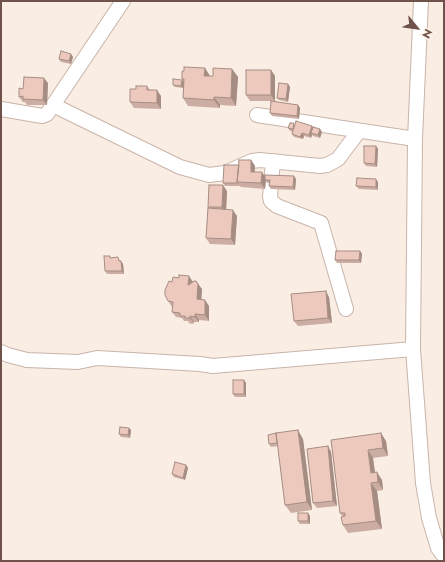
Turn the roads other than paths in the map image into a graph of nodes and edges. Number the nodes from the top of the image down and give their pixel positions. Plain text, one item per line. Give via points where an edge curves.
1 (123, 1) edge
2 (421, 1) edge
3 (53, 105) junction
4 (1, 109) edge
5 (257, 115) dead end
6 (359, 131) junction
7 (416, 139) junction
8 (273, 161) junction
9 (346, 309) dead end
10 (413, 349) junction
11 (1, 352) edge
12 (442, 550) edge

1 - 3 street
2 - 7 street
3 - 4 street via 47,114 42,116
3 - 8 street via 180,167 200,173 225,173 252,161
5 - 6 street
6 - 7 street
6 - 8 street via 338,159 327,165
7 - 10 street
8 - 9 street via 271,201 277,206 321,223
10 - 11 street via 213,366 97,358 78,362 27,360
10 - 12 street via 423,483 429,518

